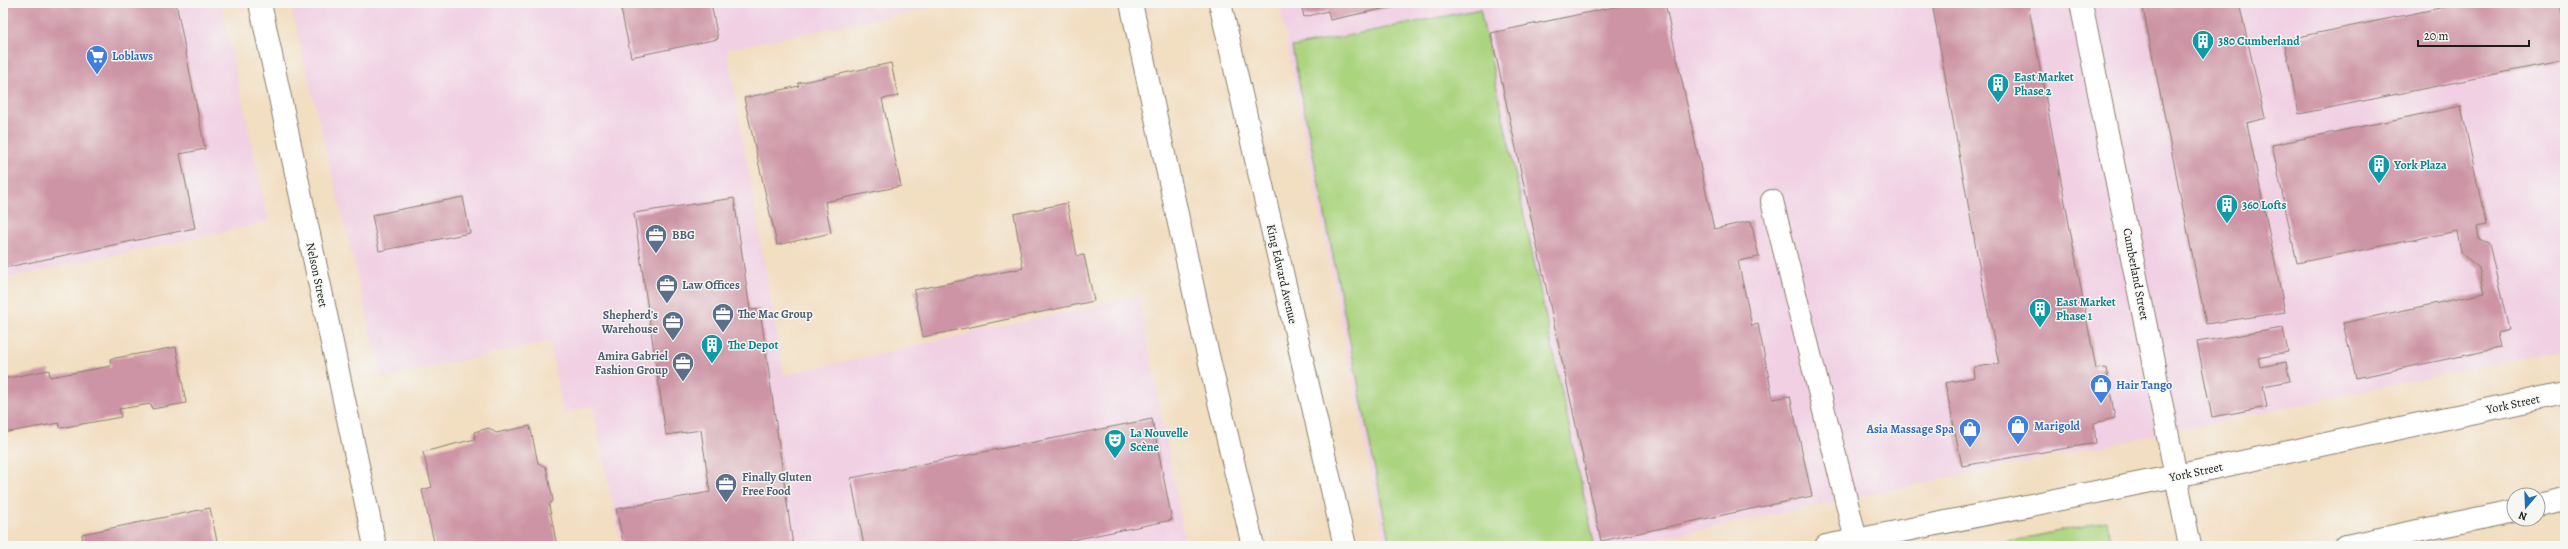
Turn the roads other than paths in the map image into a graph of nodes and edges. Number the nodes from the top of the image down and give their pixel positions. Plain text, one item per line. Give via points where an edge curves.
1 (260, 3) edge
2 (1131, 3) edge
3 (1220, 3) edge
4 (2081, 3) edge
5 (1772, 201) dead end
6 (2565, 393) edge
7 (2176, 476) junction
8 (2565, 500) edge
9 (2546, 504) edge
10 (2506, 513) edge
11 (1856, 540) junction
12 (375, 546) edge
13 (1253, 546) edge
14 (1345, 546) edge
15 (1826, 546) edge
16 (2190, 546) edge
17 (2346, 546) edge

1 - 12 street, Nelson Street
2 - 13 street via 1204,338
3 - 14 street, King Edward Avenue
4 - 7 street, Cumberland Street
5 - 11 street
6 - 7 street, York Street
7 - 11 street, York Street
7 - 16 street, Cumberland Street
8 - 9 street
10 - 17 street
11 - 15 street, York Street

